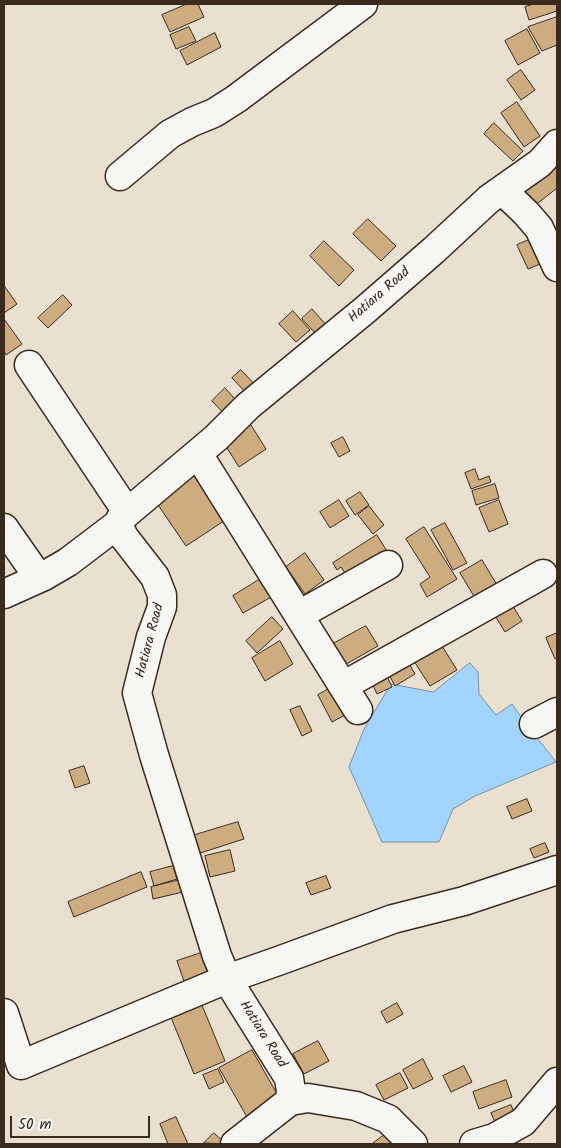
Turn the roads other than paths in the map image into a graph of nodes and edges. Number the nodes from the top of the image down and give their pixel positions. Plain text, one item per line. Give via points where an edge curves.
1 (363, 4) edge
2 (557, 144) edge
3 (120, 176) dead end
4 (502, 190) junction
5 (557, 267) edge
6 (29, 365) dead end
7 (198, 454) junction
8 (123, 518) junction
9 (4, 528) edge
10 (388, 565) dead end
11 (543, 574) dead end
12 (39, 578) junction
13 (4, 594) edge
14 (299, 615) junction
15 (343, 686) junction
16 (358, 710) dead end
17 (557, 712) edge
18 (534, 724) dead end
19 (557, 870) edge
20 (227, 978) junction
21 (4, 1013) edge
22 (557, 1082) edge
23 (290, 1101) junction
24 (235, 1144) edge
25 (414, 1144) edge
26 (474, 1144) edge

1 - 3 street via 236,99 170,134
2 - 4 street, Hatiara Road via 540,163
4 - 5 street via 539,228
4 - 7 street, Hatiara Road via 365,310 248,406
6 - 8 street
7 - 8 street, Hatiara Road
7 - 14 street
8 - 12 street via 68,562
8 - 20 street, Hatiara Road via 124,537 155,577 162,594 162,607 137,693 214,946
9 - 12 street
10 - 14 street
11 - 15 street
12 - 13 street
14 - 15 street
15 - 16 street
17 - 18 street
19 - 20 street via 464,901 393,919
20 - 21 street via 21,1066
20 - 23 street, Hatiara Road via 290,1078
22 - 26 street via 523,1122 494,1138
23 - 24 street
23 - 25 street via 308,1098 356,1106 388,1119

